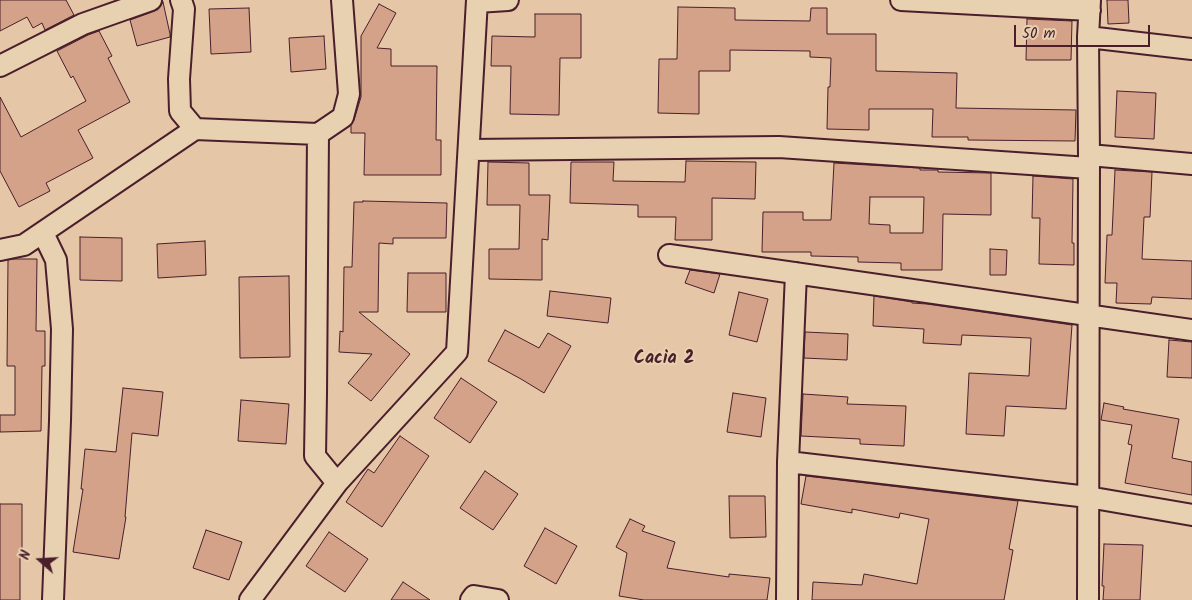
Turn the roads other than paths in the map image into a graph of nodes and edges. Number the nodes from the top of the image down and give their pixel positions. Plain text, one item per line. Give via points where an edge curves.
1 (151, 0) edge
2 (180, 0) edge
3 (342, 0) edge
4 (508, 0) edge
5 (901, 0) edge
6 (477, 1) edge
7 (1090, 5) edge
8 (1088, 37) junction
9 (1192, 49) edge
10 (0, 66) edge
11 (194, 129) junction
12 (318, 134) junction
13 (469, 150) junction
14 (1089, 162) junction
15 (1192, 164) edge
16 (43, 233) junction
17 (0, 250) edge
18 (669, 255) dead end
19 (796, 273) junction
20 (1089, 315) junction
21 (1192, 330) edge
22 (788, 462) junction
23 (337, 483) junction
24 (1088, 497) junction
25 (1192, 515) edge
26 (53, 600) edge
27 (250, 600) edge
28 (471, 600) edge
29 (498, 600) edge
30 (787, 600) edge
31 (1088, 600) edge

1 - 10 street via 84,24
2 - 11 street via 184,9 180,111
3 - 12 street via 349,94 343,118
4 - 6 street
5 - 7 street
6 - 13 street
7 - 8 street
8 - 9 street
8 - 14 street
11 - 12 street
11 - 16 street
12 - 23 street via 314,456
13 - 14 street via 779,147
13 - 23 street via 457,352
14 - 15 street
14 - 20 street
16 - 17 street via 24,245
16 - 26 street via 56,260 62,329
18 - 19 street
19 - 20 street
19 - 22 street
20 - 21 street
20 - 24 street
22 - 24 street
22 - 30 street
23 - 27 street
24 - 25 street
24 - 31 street
28 - 29 street via 474,596

